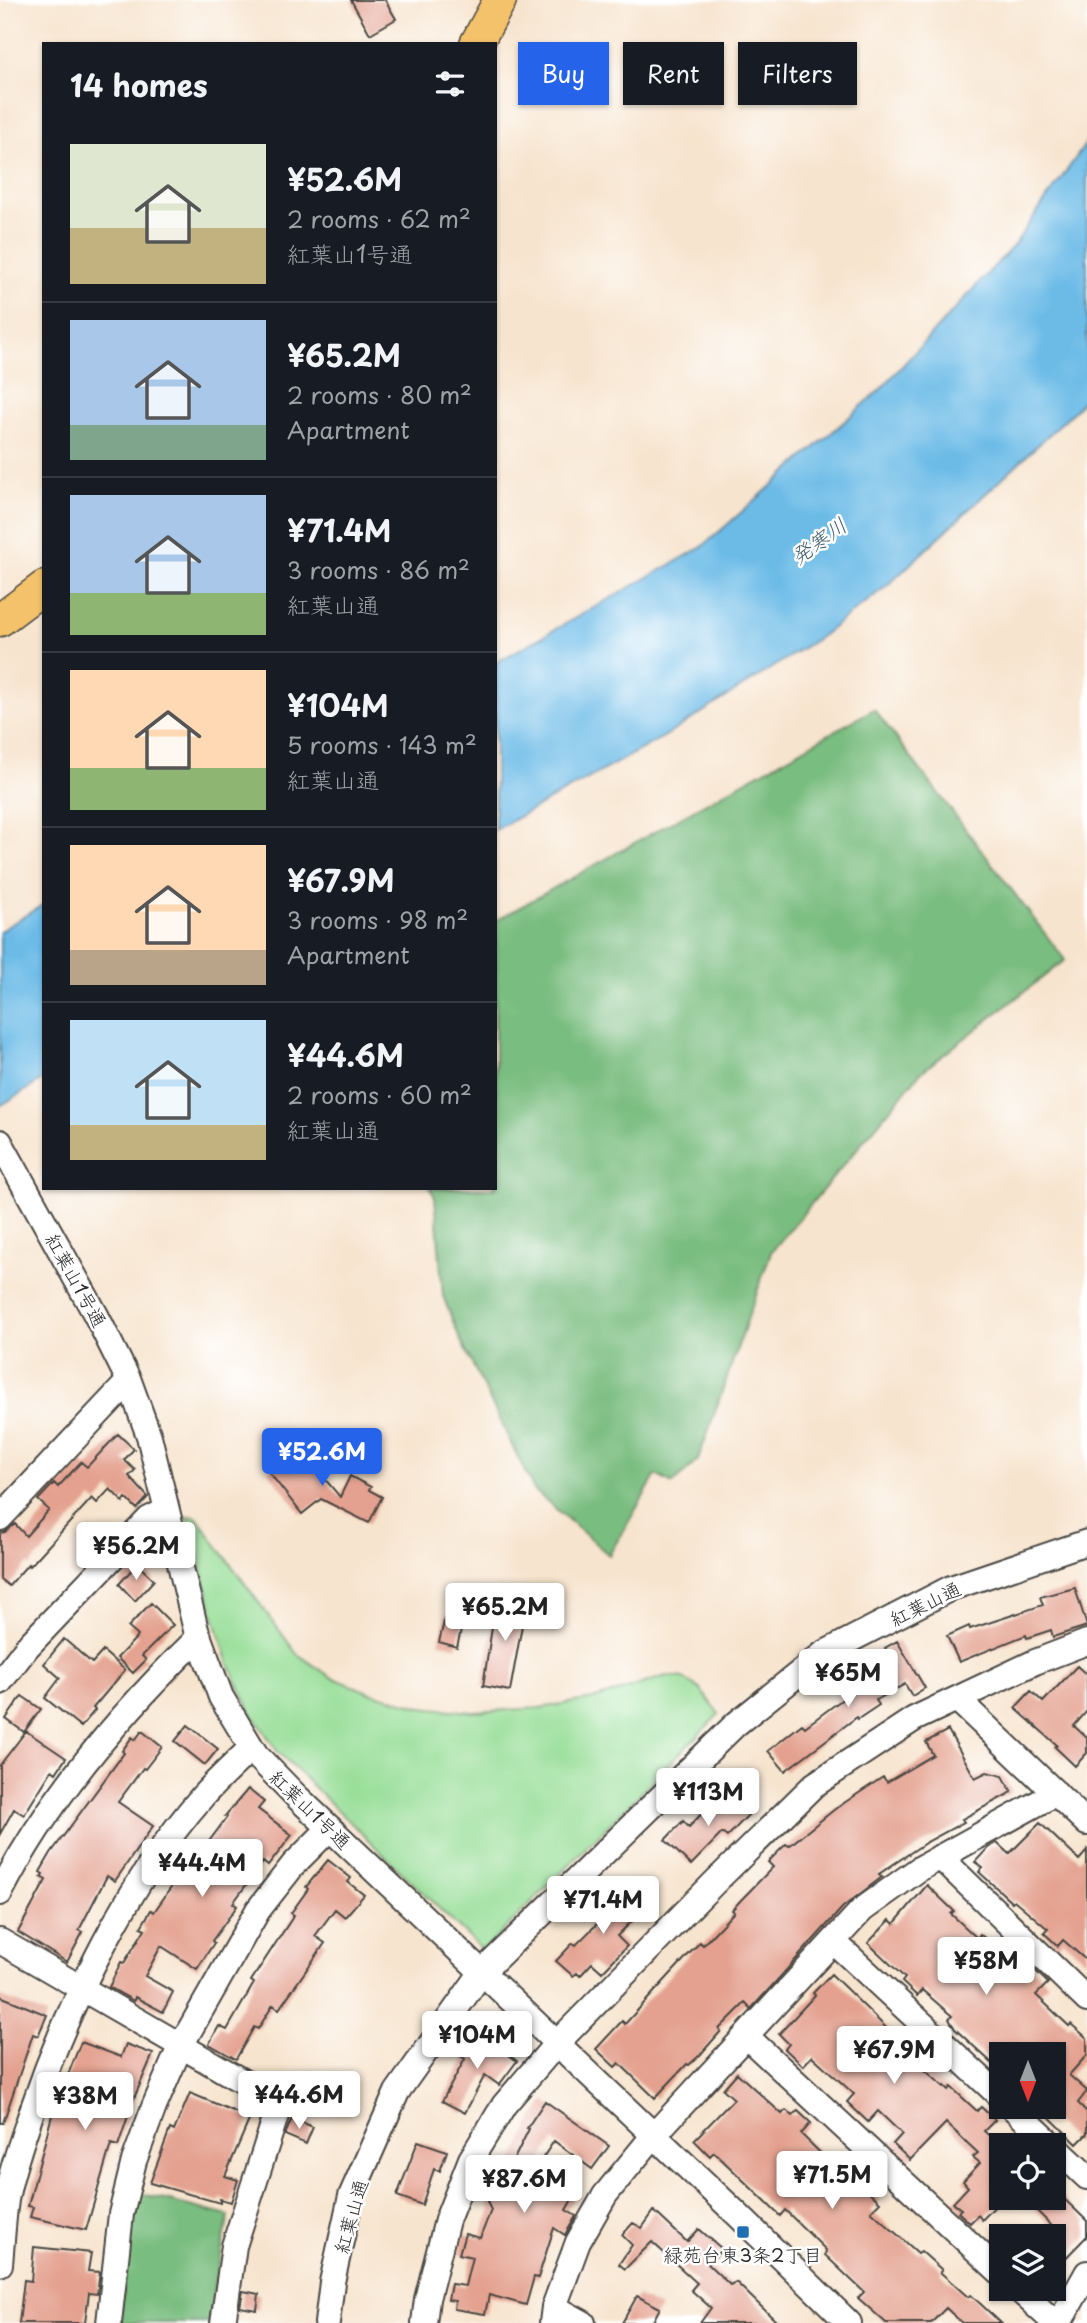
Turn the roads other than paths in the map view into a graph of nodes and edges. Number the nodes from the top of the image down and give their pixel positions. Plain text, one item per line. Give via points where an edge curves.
1 (500, 0) edge
2 (477, 42) edge
3 (42, 588) edge
4 (0, 620) edge
5 (1, 1143) edge
6 (129, 1381) junction
7 (167, 1510) junction
8 (0, 1518) edge
9 (1087, 1542) edge
10 (199, 1637) junction
11 (1087, 1642) edge
12 (0, 1682) edge
13 (957, 1699) junction
14 (251, 1748) junction
15 (1056, 1793) junction
16 (1087, 1823) edge
17 (330, 1828) junction
18 (940, 1857) junction
19 (0, 1893) edge
20 (0, 1941) edge
21 (834, 1941) junction
22 (482, 1972) junction
23 (83, 1989) junction
24 (1087, 2000) edge
25 (746, 2036) junction
26 (557, 2043) junction
27 (180, 2047) junction
28 (989, 2086) edge
29 (1025, 2119) edge
30 (1039, 2133) edge
31 (654, 2135) junction
32 (1066, 2158) edge
33 (1087, 2177) edge
34 (989, 2262) edge
35 (0, 2264) edge
36 (1087, 2273) edge
37 (1032, 2301) edge
38 (553, 2315) edge
39 (109, 2323) edge
40 (223, 2323) edge
41 (327, 2323) edge
42 (424, 2323) edge
43 (583, 2323) edge
44 (849, 2323) edge
45 (1057, 2323) edge

1 - 2 main road
3 - 4 main road
5 - 6 street, 紅葉山1号通
6 - 7 street, 紅葉山1号通 via 149,1436
6 - 8 street
7 - 10 street, 紅葉山1号通
7 - 12 street via 149,1519 27,1647
9 - 22 street, 紅葉山通 via 951,1588 823,1654 736,1724
10 - 14 street, 紅葉山1号通 via 220,1698
10 - 19 street via 133,1704 79,1771
11 - 13 street
13 - 15 street
13 - 26 street via 914,1719 814,1785
14 - 17 street, 紅葉山1号通
14 - 23 street via 202,1797 162,1850 122,1910
15 - 16 street
15 - 18 street
17 - 22 street, 紅葉山1号通
17 - 27 street via 258,1910
18 - 21 street via 862,1910
18 - 24 street
20 - 23 street
21 - 25 street
21 - 28 street
22 - 26 street, 紅葉山1号通
22 - 41 street, 紅葉山通 via 397,2092 351,2196
23 - 27 street
23 - 35 street via 48,2062 25,2134 6,2199
25 - 31 street
25 - 34 street
26 - 31 street, 紅葉山1号通
26 - 42 street via 504,2105 471,2159 447,2220
27 - 39 street via 134,2161 121,2214
27 - 40 street via 281,2103 234,2246
29 - 30 street
31 - 38 street via 605,2194 578,2242
31 - 44 street, 紅葉山1号通
32 - 33 street
36 - 45 street
37 - 45 street
38 - 43 street

